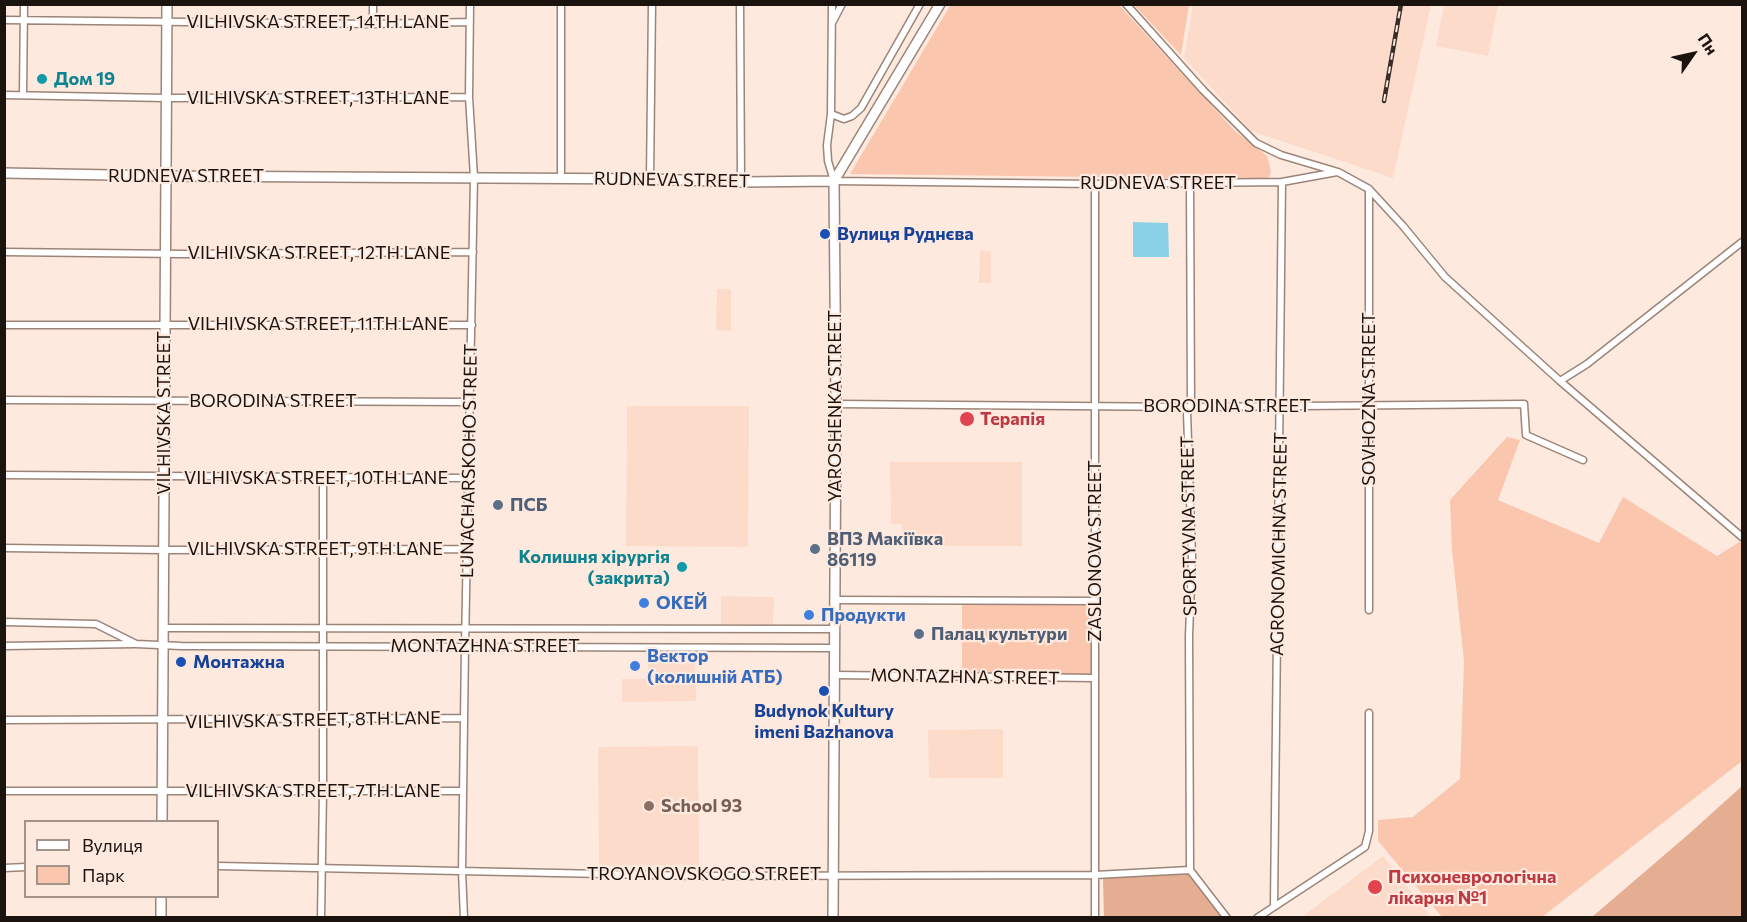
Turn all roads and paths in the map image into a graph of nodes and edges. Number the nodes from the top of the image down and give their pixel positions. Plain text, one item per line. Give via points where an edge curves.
1 (24, 4) edge
2 (167, 4) edge
3 (373, 4) edge
4 (470, 4) edge
5 (561, 4) edge
6 (652, 4) edge
7 (740, 4) edge
8 (832, 4) edge
9 (842, 4) edge
10 (920, 4) edge
11 (940, 4) edge
12 (1126, 4) edge
13 (4, 20) edge
14 (24, 20) junction
15 (167, 22) junction
16 (470, 22) junction
17 (373, 24) junction
18 (831, 24) junction
19 (4, 95) edge
20 (23, 95) junction
21 (166, 98) junction
22 (470, 98) junction
23 (831, 114) junction
24 (1338, 172) junction
25 (4, 173) edge
26 (166, 176) junction
27 (474, 177) junction
28 (561, 178) junction
29 (650, 179) junction
30 (834, 181) junction
31 (741, 182) junction
32 (1282, 182) junction
33 (1190, 183) junction
34 (1095, 184) junction
35 (1369, 189) junction
36 (1743, 242) edge
37 (4, 252) edge
38 (473, 252) junction
39 (165, 253) junction
40 (4, 325) edge
41 (472, 325) junction
42 (165, 326) junction
43 (1560, 381) junction
44 (4, 400) edge
45 (164, 401) junction
46 (470, 402) junction
47 (836, 404) junction
48 (1095, 405) junction
49 (1281, 406) junction
50 (1369, 406) junction
51 (1191, 407) junction
52 (1583, 460) dead end
53 (4, 475) edge
54 (163, 477) junction
55 (324, 478) junction
56 (468, 478) junction
57 (1743, 537) edge
58 (4, 548) edge
59 (324, 549) junction
60 (467, 549) junction
61 (163, 550) junction
62 (834, 600) junction
63 (1096, 601) junction
64 (1369, 609) dead end
65 (4, 622) edge
66 (162, 628) junction
67 (322, 628) junction
68 (466, 628) junction
69 (834, 629) junction
70 (136, 644) junction
71 (163, 645) junction
72 (322, 645) junction
73 (4, 646) edge
74 (465, 646) junction
75 (503, 646) junction
76 (834, 648) junction
77 (503, 654) dead end
78 (834, 675) junction
79 (1095, 678) junction
80 (1369, 713) dead end
81 (464, 718) junction
82 (4, 720) edge
83 (323, 720) junction
84 (162, 721) junction
85 (4, 791) edge
86 (162, 791) junction
87 (323, 791) junction
88 (463, 791) junction
89 (162, 820) edge
90 (219, 866) edge
91 (24, 867) edge
92 (4, 868) edge
93 (322, 868) junction
94 (1191, 870) junction
95 (462, 871) junction
96 (833, 874) junction
97 (1095, 875) junction
98 (161, 898) edge
99 (1274, 906) junction
100 (161, 918) edge
101 (321, 918) edge
102 (464, 918) edge
103 (833, 918) edge
104 (1095, 918) edge
105 (1227, 918) edge
106 (1257, 918) edge

1 - 14 street
2 - 15 street, VILHIVSKA STREET
3 - 17 street
4 - 16 street, LUNACHARSKOHO STREET
5 - 28 street
6 - 29 street
7 - 31 street
8 - 18 street, YAROSHENKA STREET
9 - 18 street
10 - 23 street via 861,108 844,119
11 - 30 street
12 - 24 street via 1256,143
13 - 14 street, VILHIVSKA STREET, 14TH LANE
14 - 15 street, VILHIVSKA STREET, 14TH LANE
14 - 20 street
15 - 17 street, VILHIVSKA STREET, 14TH LANE
15 - 21 street, VILHIVSKA STREET
16 - 17 street, VILHIVSKA STREET, 14TH LANE
16 - 22 street, LUNACHARSKOHO STREET
18 - 23 street, YAROSHENKA STREET
19 - 20 street, VILHIVSKA STREET, 13TH LANE
20 - 21 street, VILHIVSKA STREET, 13TH LANE
21 - 22 street, VILHIVSKA STREET, 13TH LANE
21 - 26 street, VILHIVSKA STREET
22 - 27 street, LUNACHARSKOHO STREET
23 - 30 street, YAROSHENKA STREET via 828,161
24 - 32 street, RUDNEVA STREET
24 - 35 street
25 - 26 street, RUDNEVA STREET
26 - 27 street, RUDNEVA STREET
26 - 39 street, VILHIVSKA STREET
27 - 28 street, RUDNEVA STREET
27 - 38 street, LUNACHARSKOHO STREET
28 - 29 street, RUDNEVA STREET
29 - 31 street, RUDNEVA STREET
30 - 31 street, RUDNEVA STREET
30 - 34 street, RUDNEVA STREET
30 - 47 street, YAROSHENKA STREET
32 - 33 street, RUDNEVA STREET
32 - 49 street, AGRONOMICHNA STREET
33 - 34 street, RUDNEVA STREET
33 - 51 street, SPORTYVNA STREET
34 - 48 street, ZASLONOVA STREET
35 - 43 street via 1445,277
35 - 50 street, SOVHOZNA STREET
36 - 43 street
37 - 39 street, VILHIVSKA STREET, 12TH LANE
38 - 39 street, VILHIVSKA STREET, 12TH LANE
38 - 41 street, LUNACHARSKOHO STREET
39 - 42 street, VILHIVSKA STREET
40 - 42 street, VILHIVSKA STREET, 11TH LANE
41 - 42 street, VILHIVSKA STREET, 11TH LANE
41 - 46 street, LUNACHARSKOHO STREET
42 - 45 street, VILHIVSKA STREET
43 - 57 street
44 - 45 street, BORODINA STREET
45 - 46 street, BORODINA STREET
45 - 54 street, VILHIVSKA STREET
46 - 56 street, LUNACHARSKOHO STREET
47 - 48 street, BORODINA STREET
47 - 62 street, YAROSHENKA STREET
48 - 51 street, BORODINA STREET
48 - 63 street, ZASLONOVA STREET
49 - 50 street, BORODINA STREET
49 - 51 street, BORODINA STREET
49 - 99 street, AGRONOMICHNA STREET
50 - 52 street, BORODINA STREET via 1524,404 1526,435
50 - 64 street, SOVHOZNA STREET
51 - 94 street, SPORTYVNA STREET via 1187,412 1192,557
53 - 54 street, VILHIVSKA STREET, 10TH LANE
54 - 55 street, VILHIVSKA STREET, 10TH LANE
54 - 61 street, VILHIVSKA STREET
55 - 56 street, VILHIVSKA STREET, 10TH LANE
55 - 59 street
56 - 60 street, LUNACHARSKOHO STREET
58 - 61 street, VILHIVSKA STREET, 9TH LANE
59 - 60 street, VILHIVSKA STREET, 9TH LANE
59 - 61 street, VILHIVSKA STREET, 9TH LANE
59 - 67 street
60 - 68 street, LUNACHARSKOHO STREET
61 - 66 street, VILHIVSKA STREET
62 - 63 street
62 - 69 street, YAROSHENKA STREET
63 - 79 street, ZASLONOVA STREET
65 - 70 street, MONTAZHNA STREET via 96,624
66 - 67 street, MONTAZHNA STREET
66 - 71 street, VILHIVSKA STREET
67 - 68 street, MONTAZHNA STREET
67 - 72 street
68 - 69 street, MONTAZHNA STREET
68 - 74 street, LUNACHARSKOHO STREET
69 - 76 street, YAROSHENKA STREET
70 - 71 street, MONTAZHNA STREET
70 - 73 street, MONTAZHNA STREET
71 - 72 street, MONTAZHNA STREET
71 - 84 street, VILHIVSKA STREET
72 - 74 street, MONTAZHNA STREET
72 - 83 street
74 - 75 street, MONTAZHNA STREET
74 - 81 street, LUNACHARSKOHO STREET
75 - 76 street, MONTAZHNA STREET
75 - 77 street
76 - 78 street, YAROSHENKA STREET
78 - 79 street, MONTAZHNA STREET
78 - 96 street, YAROSHENKA STREET
79 - 97 street, ZASLONOVA STREET
80 - 99 street via 1369,831 1365,847
81 - 83 street, VILHIVSKA STREET, 8TH LANE
81 - 88 street, LUNACHARSKOHO STREET
82 - 84 street, VILHIVSKA STREET, 8TH LANE
83 - 84 street, VILHIVSKA STREET, 8TH LANE
83 - 87 street
84 - 86 street, VILHIVSKA STREET
85 - 86 street, VILHIVSKA STREET, 7TH LANE
86 - 87 street, VILHIVSKA STREET, 7TH LANE
86 - 89 street, VILHIVSKA STREET
87 - 88 street, VILHIVSKA STREET, 7TH LANE
87 - 93 street
88 - 95 street, LUNACHARSKOHO STREET
90 - 93 street, TROYANOVSKOGO STREET
91 - 92 street
93 - 95 street, TROYANOVSKOGO STREET
93 - 101 street
94 - 97 street, TROYANOVSKOGO STREET
94 - 105 street
95 - 96 street, TROYANOVSKOGO STREET via 700,876
95 - 102 street, LUNACHARSKOHO STREET
96 - 97 street, TROYANOVSKOGO STREET
96 - 103 street, YAROSHENKA STREET
97 - 104 street, ZASLONOVA STREET
98 - 100 street
99 - 106 street

